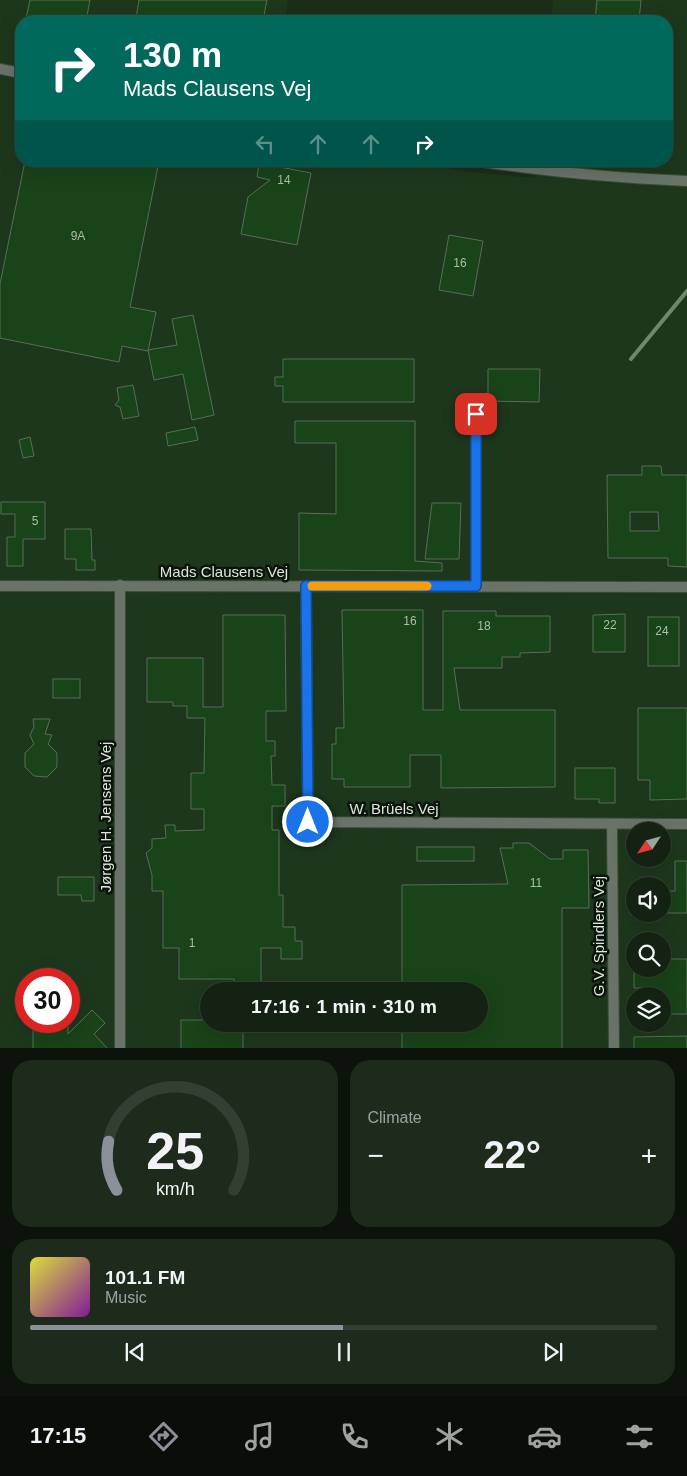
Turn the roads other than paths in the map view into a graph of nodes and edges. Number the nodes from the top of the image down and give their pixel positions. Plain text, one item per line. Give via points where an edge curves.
1 (0, 69) edge
2 (15, 72) edge
3 (516, 167) edge
4 (687, 181) edge
5 (476, 414) dead end
6 (120, 585) junction
7 (0, 586) edge
8 (306, 586) junction
9 (476, 586) junction
10 (687, 587) edge
11 (612, 824) junction
12 (687, 824) edge
13 (120, 1048) edge
14 (614, 1048) edge

1 - 2 street
3 - 4 street
5 - 9 street
6 - 7 street, Mads Clausens Vej
6 - 8 street, Mads Clausens Vej
6 - 13 street, Jørgen H. Jensens Vej
8 - 9 street, Mads Clausens Vej
8 - 11 street, W. Brüels Vej via 308,822
9 - 10 street, Mads Clausens Vej
11 - 12 street, W. Brüels Vej
11 - 14 street, G.V. Spindlers Vej

